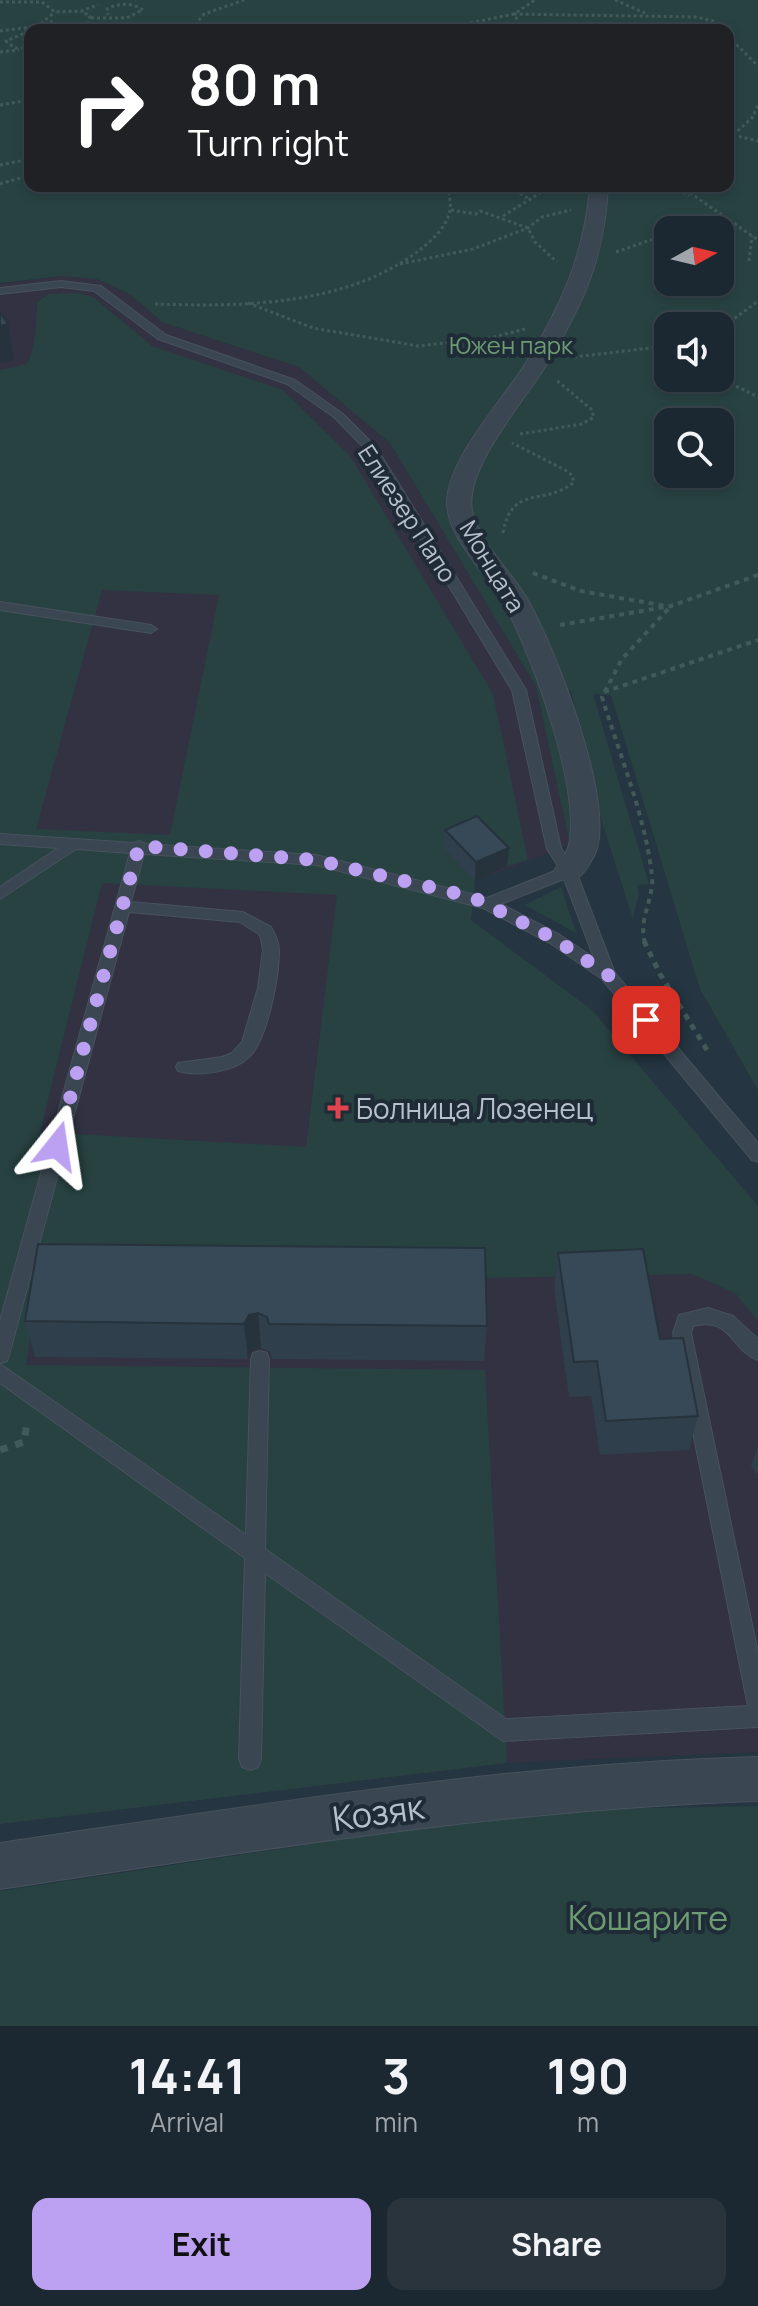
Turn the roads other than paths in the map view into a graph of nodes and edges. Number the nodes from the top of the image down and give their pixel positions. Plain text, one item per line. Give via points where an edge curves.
1 (599, 195) edge
2 (0, 291) edge
3 (0, 606) edge
4 (151, 629) dead end
5 (0, 839) edge
6 (75, 843) junction
7 (139, 846) junction
8 (569, 871) junction
9 (0, 894) edge
10 (488, 904) junction
11 (122, 906) junction
12 (608, 975) junction
13 (184, 1067) dead end
14 (758, 1155) edge
15 (758, 1352) edge
16 (0, 1355) edge
17 (260, 1359) dead end
18 (0, 1372) edge
19 (255, 1553) junction
20 (758, 1705) edge
21 (758, 1716) edge
22 (250, 1759) dead end
23 (758, 1779) edge
24 (0, 1866) edge

1 - 8 street, Монцата via 596,235 543,366 494,426 460,493 459,506 552,674 582,799 585,843
2 - 8 lane, Елиезер Папо via 61,284 97,288 162,337 291,382 339,416 372,449 519,690 554,849
3 - 4 lane
5 - 6 lane
6 - 7 lane
6 - 9 lane
7 - 10 lane via 316,860
7 - 11 lane
8 - 10 lane
8 - 12 lane, Елиезер Папо
10 - 12 lane
11 - 13 lane via 243,917 266,931 271,948 254,1039 232,1060
11 - 16 lane
12 - 14 lane, Елиезер Папо
15 - 20 lane via 723,1317 701,1314 686,1321 682,1333
17 - 19 lane
18 - 19 lane
19 - 21 lane via 503,1730
19 - 22 lane
23 - 24 street, Козяк via 542,1788

